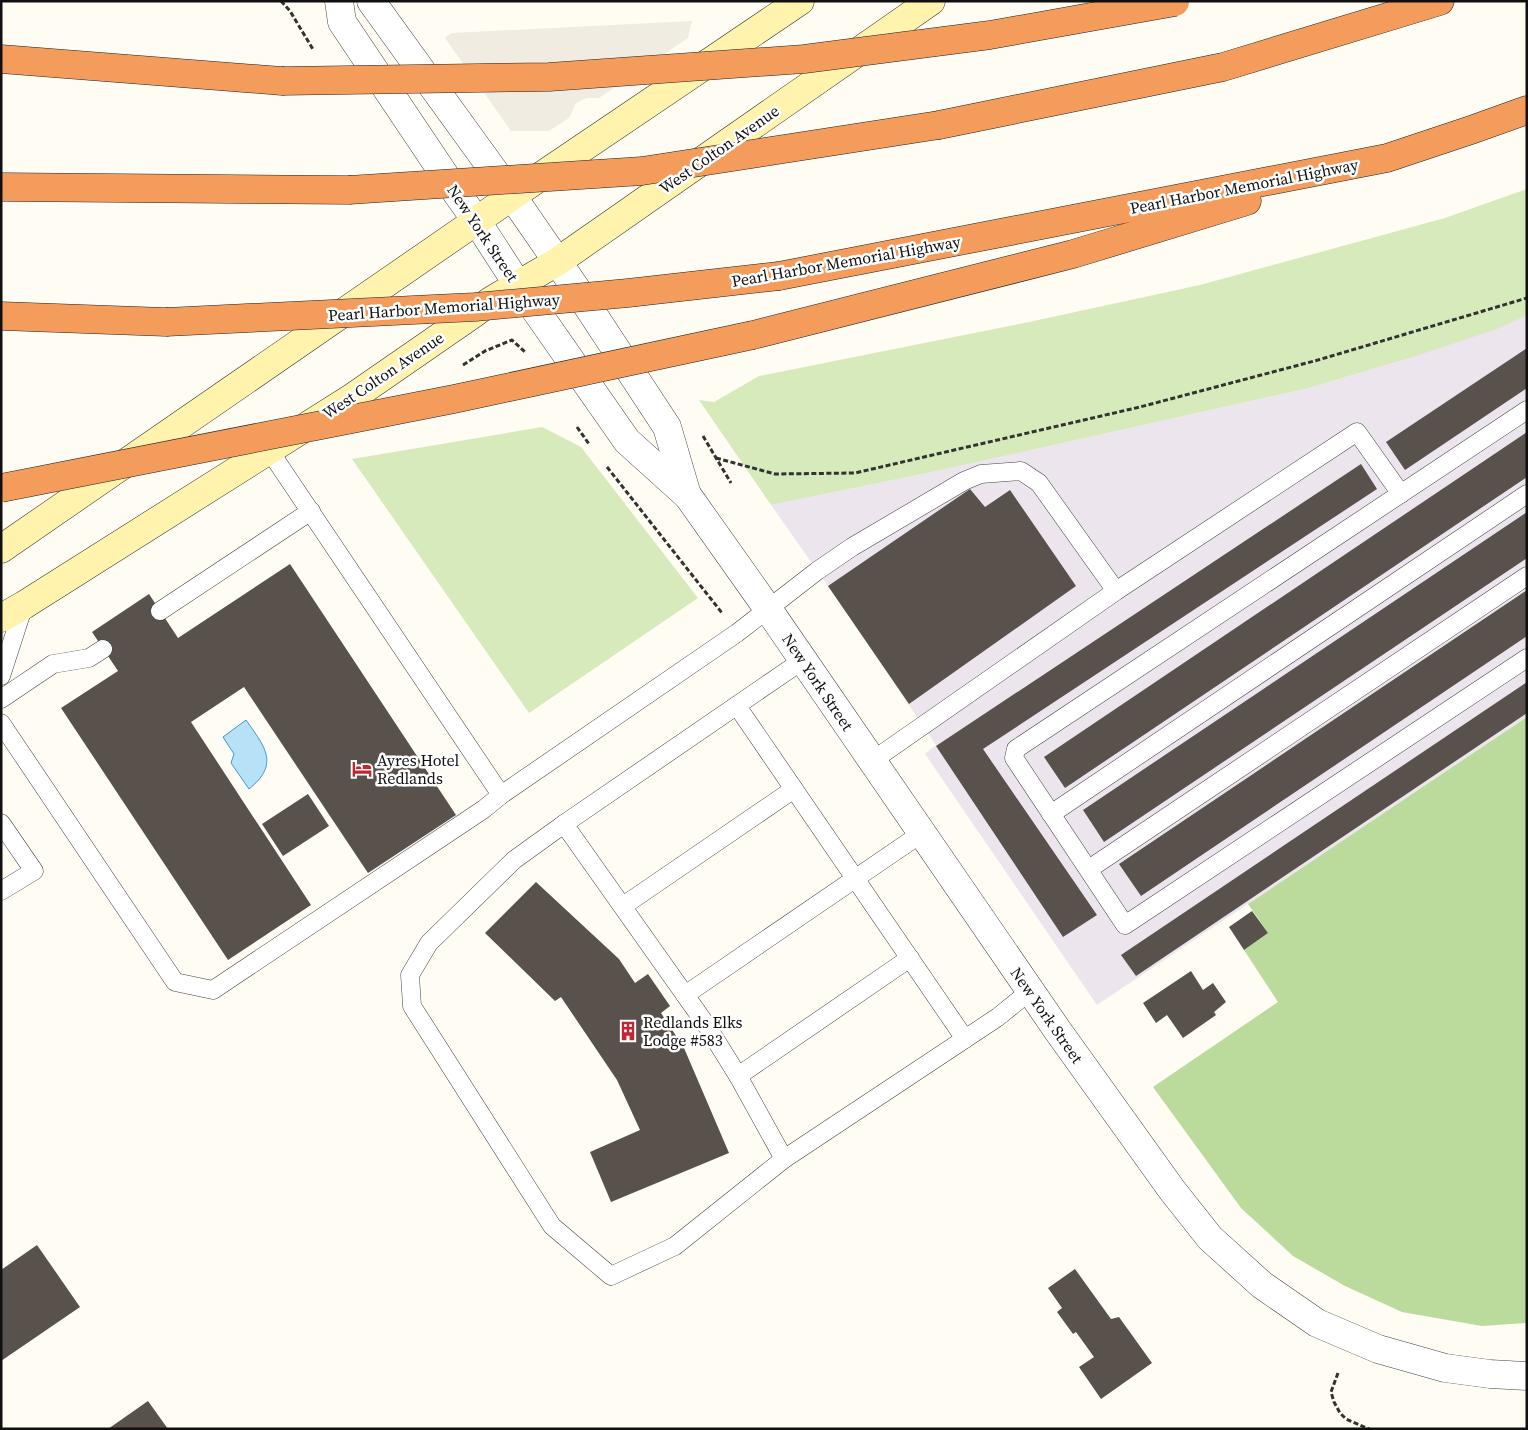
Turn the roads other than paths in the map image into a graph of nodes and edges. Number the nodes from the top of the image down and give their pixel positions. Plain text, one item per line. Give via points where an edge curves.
1 (339, 1) edge
2 (372, 1) edge
3 (800, 1) edge
4 (931, 1) edge
5 (1440, 1) edge
6 (1176, 2) edge
7 (1, 59) edge
8 (1527, 110) edge
9 (1387, 158) junction
10 (1, 187) edge
11 (512, 196) junction
12 (476, 220) junction
13 (557, 262) junction
14 (518, 285) junction
15 (1, 316) edge
16 (1527, 410) edge
17 (269, 450) junction
18 (1, 488) edge
19 (1401, 494) junction
20 (1527, 494) edge
21 (688, 496) junction
22 (311, 511) junction
23 (1, 549) edge
24 (1527, 576) edge
25 (1116, 592) junction
26 (768, 609) junction
27 (13, 611) edge
28 (160, 611) dead end
29 (103, 649) dead end
30 (1527, 658) edge
31 (803, 660) junction
32 (1, 676) edge
33 (1, 700) edge
34 (737, 706) junction
35 (1, 723) edge
36 (872, 761) junction
37 (794, 789) junction
38 (502, 795) junction
39 (1050, 814) junction
40 (1, 823) edge
41 (564, 824) junction
42 (922, 833) junction
43 (1089, 870) junction
44 (856, 878) junction
45 (1, 892) edge
46 (623, 906) junction
47 (910, 958) junction
48 (1030, 991) junction
49 (685, 996) junction
50 (965, 1039) junction
51 (738, 1076) junction
52 (784, 1159) junction
53 (1527, 1376) edge

1 - 12 street, New York Street via 342,22
2 - 11 street, New York Street
3 - 11 main road
4 - 13 main road, West Colton Avenue
5 - 10 highway, bridge via 1223,66 939,126 642,171 349,190
6 - 7 highway, bridge via 990,35 804,59 549,77 282,81
8 - 9 highway, Pearl Harbor Memorial Highway
9 - 15 highway, Pearl Harbor Memorial Highway, bridge via 780,276 628,294 475,307 166,322
9 - 18 highway, bridge via 1073,254 753,334 454,399
11 - 12 main road
11 - 13 street, New York Street
12 - 14 street, New York Street
12 - 23 main road
13 - 14 main road, West Colton Avenue
13 - 21 street, New York Street via 667,427
14 - 17 main road, West Colton Avenue
14 - 21 street, New York Street via 627,441
16 - 19 lane
17 - 22 lane
17 - 27 main road, West Colton Avenue
19 - 25 lane via 1358,432
19 - 39 lane via 1016,749 1014,758
20 - 39 lane
21 - 26 street, New York Street
22 - 28 lane
22 - 38 lane
24 - 43 lane
25 - 26 lane via 1039,482 1021,471 981,474 964,481 852,547
25 - 36 lane
26 - 31 street, New York Street
26 - 38 lane
27 - 32 lane
29 - 33 lane via 89,658 53,664
30 - 43 lane via 1125,925
31 - 34 lane
31 - 36 street, New York Street
34 - 37 lane
34 - 41 lane
35 - 38 lane via 175,982 213,990
36 - 42 street, New York Street
37 - 44 lane
37 - 46 lane
39 - 43 lane
40 - 45 lane via 34,871
41 - 46 lane
41 - 52 lane via 514,860 430,943 410,975 412,1006 552,1226 611,1276 675,1246
42 - 44 lane
42 - 48 street, New York Street
44 - 47 lane
44 - 49 lane
46 - 49 lane
47 - 50 lane
47 - 51 lane
48 - 50 lane
48 - 53 street, New York Street via 1205,1232 1262,1285 1317,1323 1378,1349 1445,1368
49 - 51 lane
50 - 52 lane
51 - 52 lane

